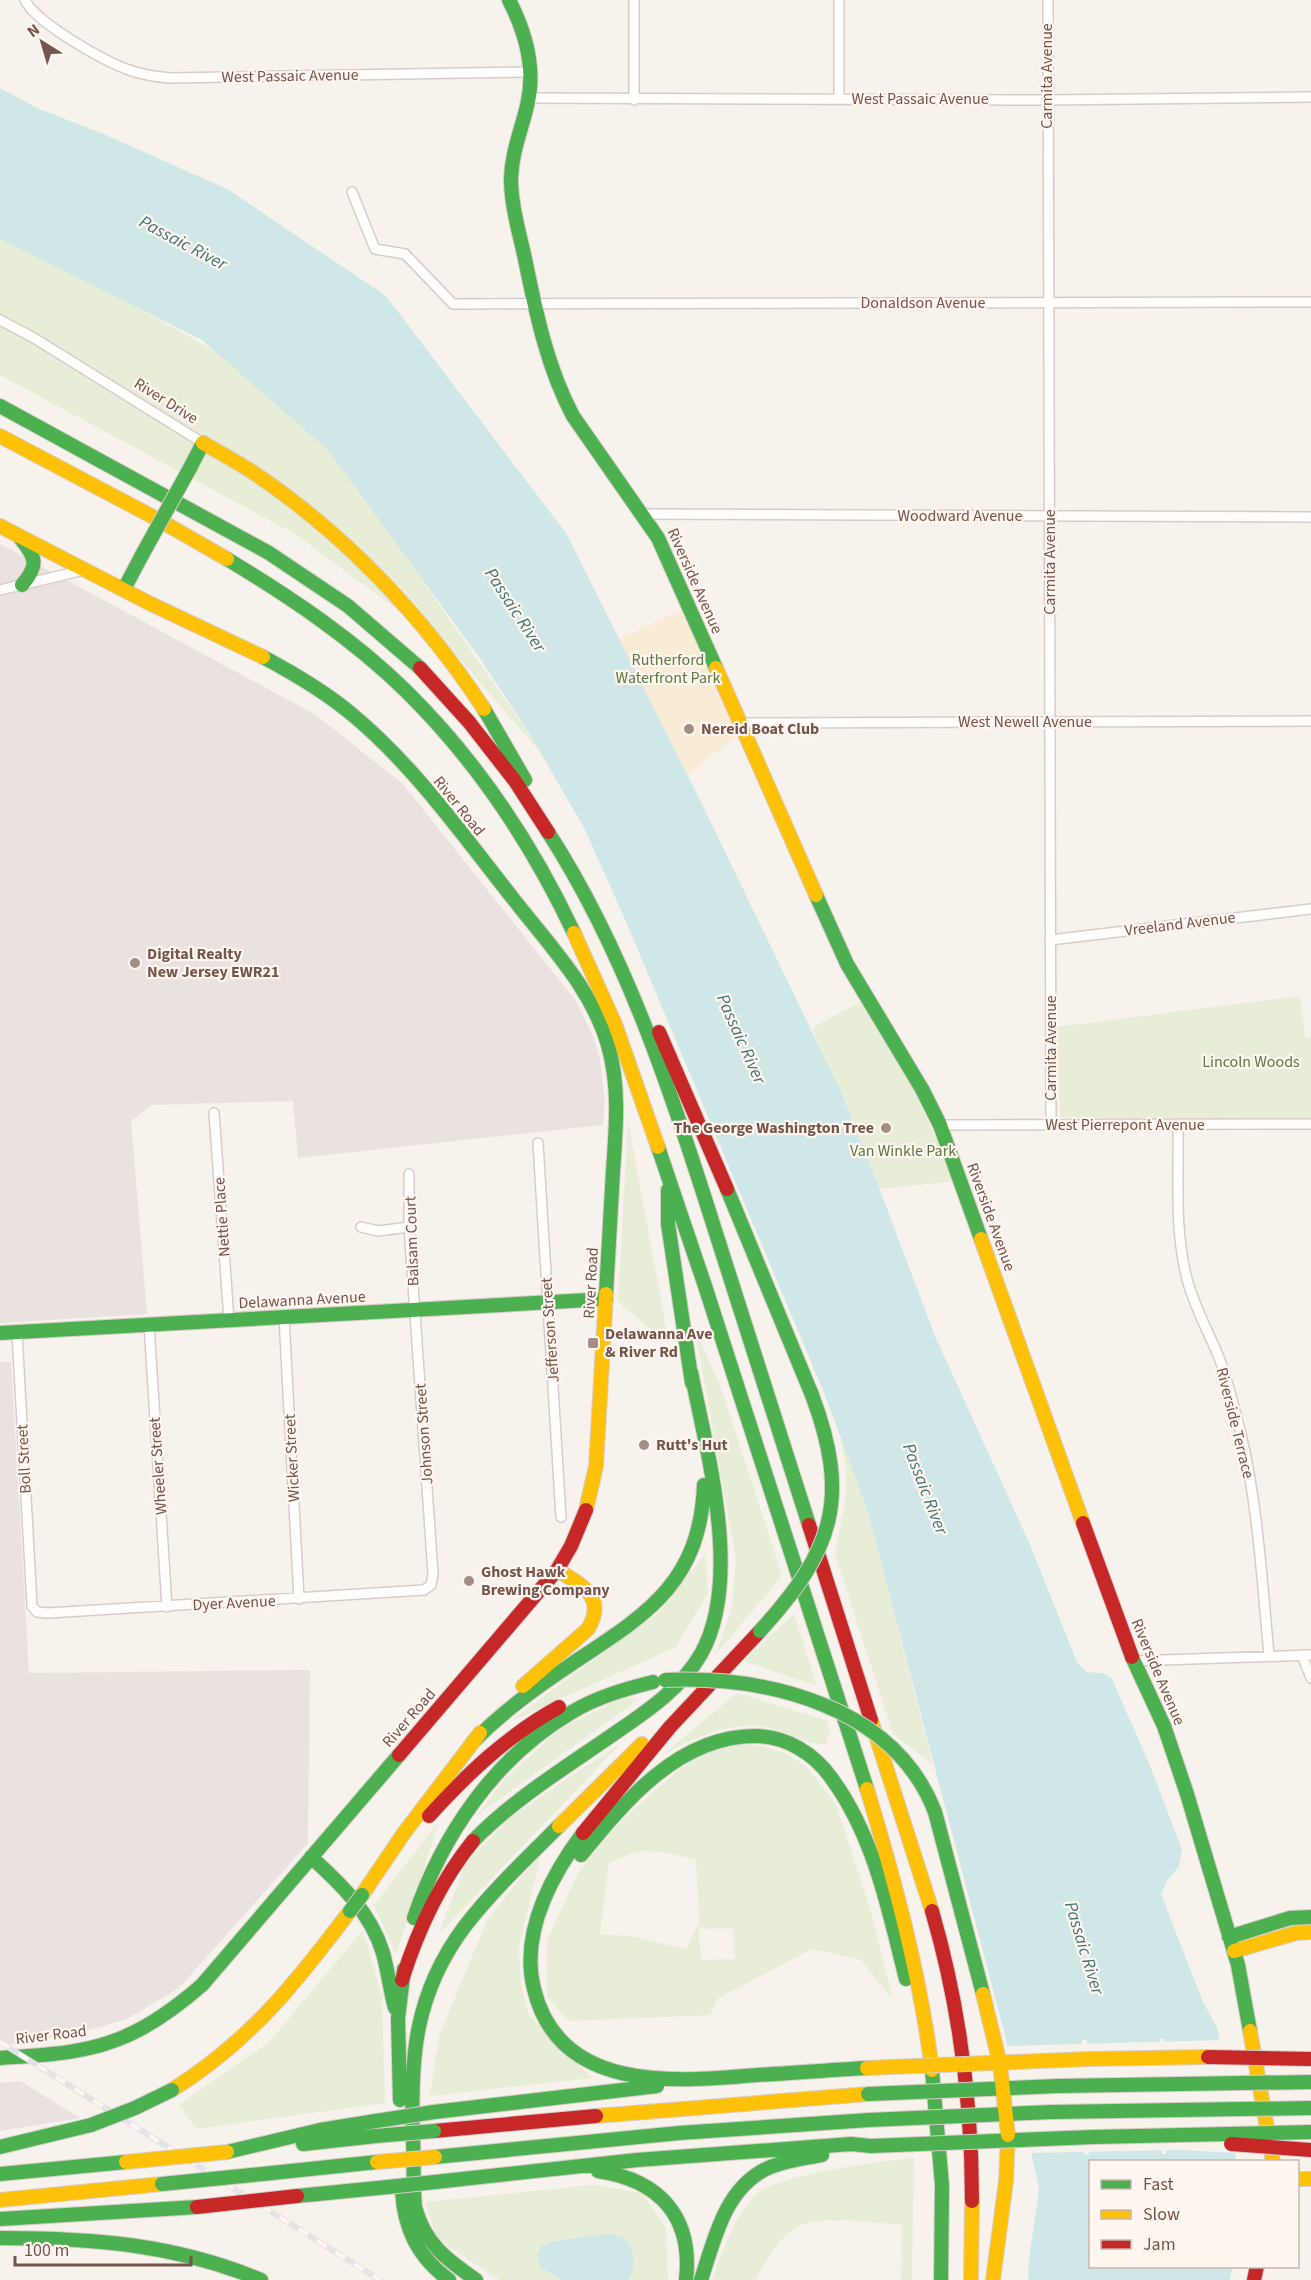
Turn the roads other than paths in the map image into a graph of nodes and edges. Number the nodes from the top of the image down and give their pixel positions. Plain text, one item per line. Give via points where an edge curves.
1 (24, 0) edge
2 (509, 0) edge
3 (634, 0) edge
4 (839, 0) edge
5 (1048, 0) edge
6 (530, 72) junction
7 (529, 98) junction
8 (839, 98) junction
9 (1311, 98) edge
10 (634, 100) junction
11 (1047, 100) junction
12 (352, 192) dead end
13 (1311, 302) edge
14 (1048, 303) junction
15 (536, 304) junction
16 (0, 320) edge
17 (0, 406) edge
18 (0, 436) edge
19 (203, 443) junction
20 (0, 450) edge
21 (131, 507) junction
22 (644, 514) junction
23 (1050, 516) junction
24 (1311, 517) edge
25 (0, 526) edge
26 (17, 536) junction
27 (84, 570) junction
28 (22, 585) junction
29 (124, 589) junction
30 (0, 590) edge
31 (1311, 721) edge
32 (1050, 722) junction
33 (739, 723) junction
34 (557, 846) junction
35 (1311, 909) edge
36 (597, 921) junction
37 (1050, 940) junction
38 (214, 1113) dead end
39 (1311, 1124) edge
40 (940, 1125) junction
41 (1051, 1125) junction
42 (1178, 1125) junction
43 (537, 1143) dead end
44 (410, 1174) dead end
45 (669, 1177) junction
46 (361, 1227) dead end
47 (410, 1227) junction
48 (606, 1299) junction
49 (548, 1302) junction
50 (415, 1309) junction
51 (284, 1317) junction
52 (230, 1320) junction
53 (149, 1325) junction
54 (16, 1332) junction
55 (0, 1334) edge
56 (691, 1372) junction
57 (561, 1517) dead end
58 (432, 1560) joint
59 (557, 1570) junction
60 (30, 1586) joint
61 (299, 1599) junction
62 (167, 1607) junction
63 (1269, 1655) junction
64 (1307, 1655) edge
65 (1133, 1661) junction
66 (728, 1663) junction
67 (1311, 1678) edge
68 (659, 1681) junction
69 (473, 1742) junction
70 (311, 1857) junction
71 (362, 1895) junction
72 (543, 1907) junction
73 (1311, 1917) edge
74 (1311, 1932) edge
75 (1229, 1937) junction
76 (1234, 1951) junction
77 (402, 1980) junction
78 (398, 2018) junction
79 (1311, 2047) edge
80 (1227, 2056) junction
81 (0, 2058) edge
82 (1311, 2059) edge
83 (724, 2077) junction
84 (1311, 2082) edge
85 (935, 2089) junction
86 (1311, 2108) edge
87 (1311, 2132) edge
88 (1137, 2136) junction
89 (0, 2146) edge
90 (871, 2146) junction
91 (1311, 2150) edge
92 (227, 2152) junction
93 (1273, 2160) edge
94 (0, 2174) edge
95 (510, 2175) junction
96 (0, 2200) edge
97 (0, 2219) edge
98 (0, 2238) edge
99 (261, 2280) edge
100 (449, 2280) edge
101 (476, 2280) edge
102 (686, 2280) edge
103 (701, 2280) edge
104 (941, 2280) edge
105 (971, 2280) edge
106 (993, 2280) edge

1 - 6 street, West Passaic Avenue via 36,16 60,33 130,70 171,78
2 - 6 main road, Riverside Avenue via 526,39
3 - 10 street
4 - 8 street
5 - 11 street, Carmita Avenue
6 - 7 main road, Riverside Avenue
7 - 10 street, West Passaic Avenue
7 - 15 main road, Riverside Avenue via 514,150 511,191
8 - 10 street, West Passaic Avenue
8 - 11 street, West Passaic Avenue
9 - 11 street, West Passaic Avenue
11 - 14 street, Carmita Avenue
12 - 15 street, Donaldson Avenue via 375,249 405,254 453,304
13 - 14 street, Donaldson Avenue
14 - 15 street, Donaldson Avenue
14 - 23 street, Carmita Avenue
15 - 22 main road, Riverside Avenue via 545,347 563,397 589,441
16 - 19 street, River Drive
17 - 34 main road via 256,545 362,616 426,674 485,740 524,792
18 - 21 main road
19 - 29 main road, River Drive, bridge
19 - 34 main road via 258,477 321,525 407,608 510,747
20 - 21 main road via 74,486
21 - 45 main road via 243,568 345,637 407,693 465,757 513,823 573,932 610,1011
22 - 23 street, Woodward Avenue
22 - 33 main road, Riverside Avenue via 672,566
23 - 24 street, Woodward Avenue
23 - 32 street, Carmita Avenue
25 - 26 main road, River Road
26 - 27 main road, River Road
26 - 28 main road via 36,567
27 - 28 street
27 - 29 main road, River Road
28 - 30 street
29 - 48 main road, River Road via 277,663 353,716 417,780 588,996 606,1033 616,1080
31 - 32 street, West Newell Avenue
32 - 33 street, West Newell Avenue
32 - 37 street, Carmita Avenue
33 - 40 main road, Riverside Avenue via 848,964
34 - 36 main road
35 - 37 street, Vreeland Avenue
36 - 66 main road, bridge via 661,1034 824,1424 831,1456 833,1488 826,1530 815,1560 793,1596
36 - 105 main road via 650,1038 687,1139 933,1914 966,2082 973,2190
37 - 41 street, Carmita Avenue
38 - 52 street, Nettie Place
39 - 42 street, West Pierrepont Avenue
40 - 41 street, West Pierrepont Avenue
40 - 65 main road, Riverside Avenue
41 - 42 street, West Pierrepont Avenue
42 - 63 street, Riverside Terrace via 1181,1248 1196,1307 1218,1355 1241,1436 1253,1501
43 - 49 street, Jefferson Street
44 - 47 street, Balsam Court
45 - 56 main road via 668,1224
45 - 85 main road via 892,1872 917,1974
46 - 47 street via 378,1231
47 - 50 street, Balsam Court
48 - 49 main road, Delawanna Avenue
48 - 59 main road, River Road via 594,1480 581,1525
49 - 50 main road, Delawanna Avenue
49 - 57 street, Jefferson Street
50 - 51 main road, Delawanna Avenue
50 - 58 street, Johnson Street
51 - 52 main road, Delawanna Avenue
51 - 61 street, Wicker Street
52 - 53 main road, Delawanna Avenue
53 - 54 main road, Delawanna Avenue
53 - 62 street, Wheeler Street
54 - 55 main road, Delawanna Avenue
54 - 60 street, Boll Street
56 - 69 main road via 704,1497 696,1537 679,1574 646,1612 508,1708
56 - 77 main road via 722,1562 720,1601 705,1645 684,1677 662,1699 506,1810 472,1842 430,1906
58 - 61 street, Dyer Avenue via 431,1585 424,1590
59 - 69 main road via 591,1594 596,1611 592,1623 504,1704
59 - 70 main road, River Road
60 - 62 street, Dyer Avenue via 32,1606 37,1612
61 - 62 street, Dyer Avenue
63 - 64 street
63 - 65 street
64 - 67 street
65 - 75 main road, Riverside Avenue via 1164,1726
66 - 72 main road via 581,1835
66 - 101 main road via 485,1899 455,1939 430,1988 418,2029 412,2072 415,2208 422,2230 435,2249
68 - 71 main road via 621,1686 579,1698 508,1739 466,1776
68 - 77 main road via 592,1702 558,1720 525,1746 485,1789 450,1838 424,1889 411,1930
68 - 106 main road, bridge via 733,1681 798,1695 863,1726 888,1745 911,1768 928,1795 942,1835 1000,2065 1007,2110 1006,2181
69 - 71 main road
70 - 78 main road via 344,1887 372,1926 383,1953
70 - 81 main road, River Road via 202,1985 141,2030 99,2046
71 - 89 main road, bridge via 295,1984 267,2016 219,2059 172,2090 135,2108 91,2125
72 - 83 main road via 531,1948 531,1981 547,2022 568,2047 596,2066 620,2073 666,2078
72 - 85 main road via 614,1816 684,1756 711,1742 739,1735 790,1743 808,1754 832,1779 859,1828 890,1916
73 - 75 main road via 1290,1918
74 - 76 main road
75 - 76 main road, Riverside Avenue
76 - 93 main road, Riverside Avenue
77 - 78 main road
78 - 100 main road via 404,2218 424,2258
79 - 80 main road, bridge
80 - 82 main road, bridge
80 - 83 main road, bridge via 1058,2059
83 - 92 main road, bridge via 434,2112 320,2130
84 - 92 main road, bridge via 868,2094 675,2108
85 - 104 main road via 942,2178
86 - 96 main road, bridge via 1084,2111 679,2133
87 - 88 main road, bridge
88 - 90 main road, bridge
88 - 91 main road, bridge
90 - 95 main road via 701,2154
90 - 103 main road via 781,2164 753,2177 728,2207
92 - 94 main road, bridge
95 - 97 main road, bridge via 197,2207
95 - 102 main road via 602,2171 645,2184 669,2205 680,2223 688,2250
98 - 99 main road via 149,2247 214,2262

